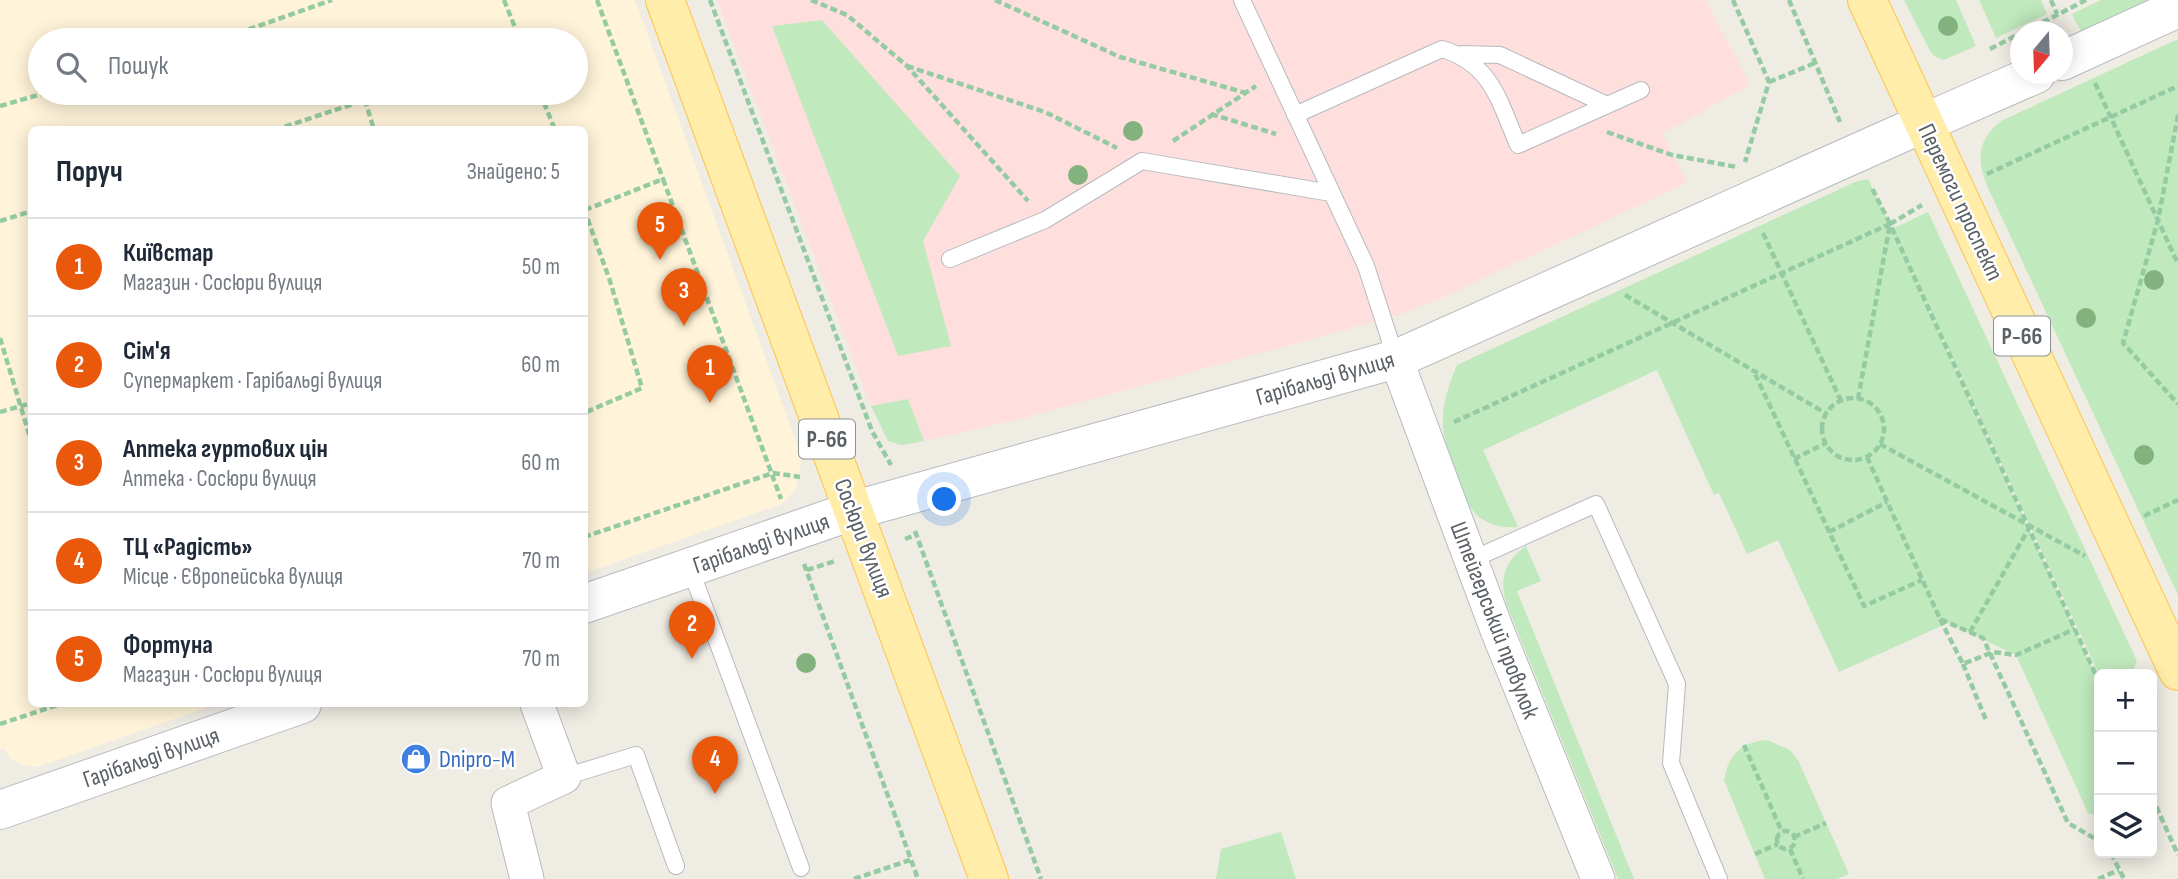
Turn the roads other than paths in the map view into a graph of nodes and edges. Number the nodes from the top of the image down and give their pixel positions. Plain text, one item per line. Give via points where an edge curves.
1 (665, 0) edge
2 (1242, 0) edge
3 (1867, 0) edge
4 (2178, 8) edge
5 (1459, 54) junction
6 (2078, 70) edge
7 (2013, 84) edge
8 (1641, 90) dead end
9 (1607, 105) junction
10 (1295, 115) junction
11 (1924, 123) junction
12 (1331, 193) junction
13 (950, 259) dead end
14 (1396, 359) junction
15 (855, 510) junction
16 (1471, 560) junction
17 (690, 568) junction
18 (588, 603) edge
19 (2178, 671) edge
20 (293, 707) edge
21 (538, 707) edge
22 (564, 777) junction
23 (0, 810) edge
24 (676, 866) dead end
25 (801, 868) dead end
26 (527, 879) edge
27 (989, 879) edge
28 (1598, 879) edge
29 (1719, 879) edge

1 - 15 main road, Сосюри вулиця / Р-66
2 - 10 lane
3 - 11 main road, Перемоги проспект / Р-66
4 - 6 main road
5 - 9 lane via 1500,55
5 - 9 lane via 1487,76 1518,145
5 - 10 lane via 1442,49
7 - 11 main road, Гарібальді вулиця
8 - 9 lane
10 - 12 lane
11 - 14 main road, Гарібальді вулиця
11 - 19 main road, Перемоги проспект / Р-66
12 - 13 lane via 1142,161 1045,219
12 - 14 lane via 1366,266
14 - 15 main road, Гарібальді вулиця
14 - 16 street, Штейгерський провулок
15 - 17 main road, Гарібальді вулиця
15 - 27 main road, Сосюри вулиця / Р-66
16 - 28 street, Штейгерський провулок
16 - 29 lane via 1596,504 1678,684 1671,763
17 - 18 main road, Гарібальді вулиця
17 - 25 lane
20 - 23 main road, Гарібальді вулиця
21 - 22 street
22 - 24 lane via 636,755
22 - 26 street via 508,803

